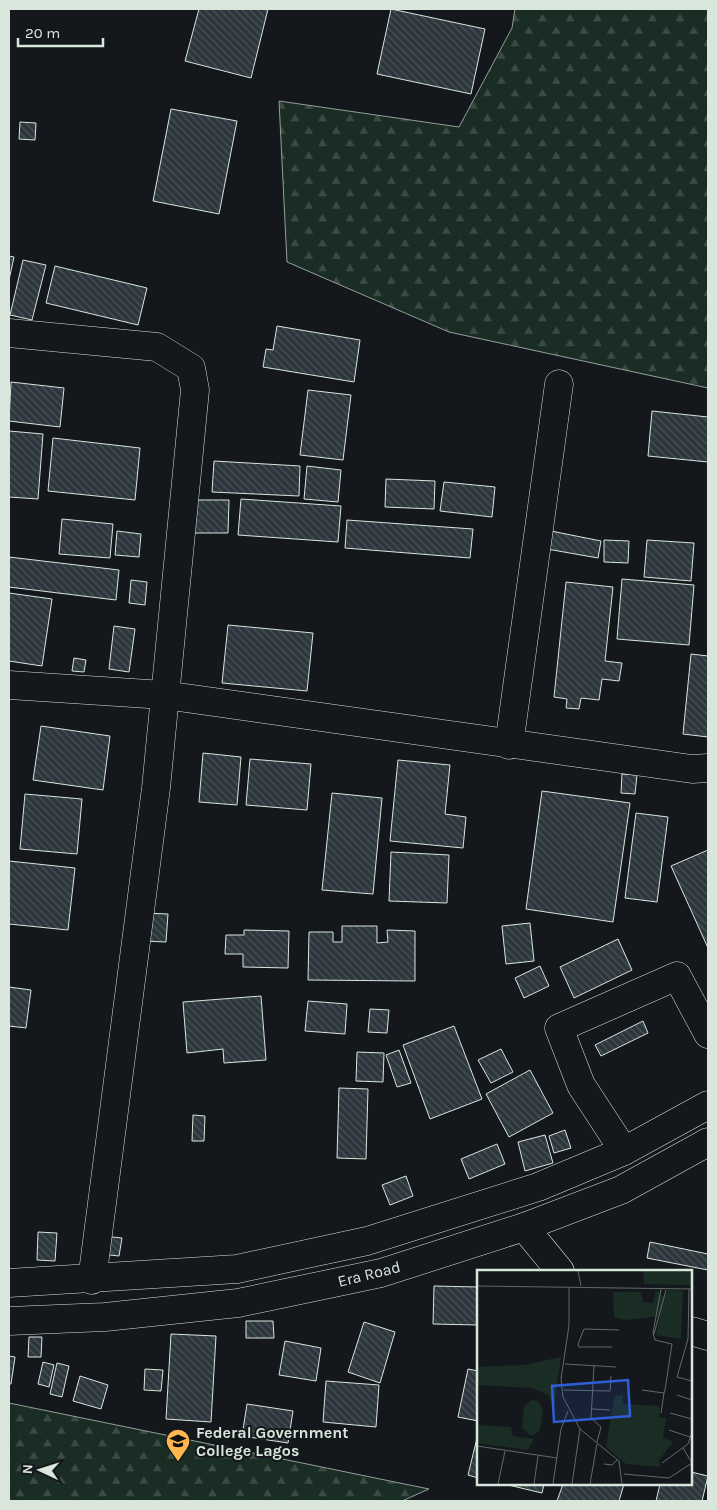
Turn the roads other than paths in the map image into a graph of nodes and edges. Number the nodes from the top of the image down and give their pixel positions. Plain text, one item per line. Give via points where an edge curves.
1 (9, 333) edge
2 (560, 384) dead end
3 (9, 684) edge
4 (164, 695) junction
5 (509, 745) junction
6 (708, 768) edge
7 (708, 1034) edge
8 (708, 1105) edge
9 (708, 1142) edge
10 (624, 1151) junction
11 (524, 1227) junction
12 (300, 1256) junction
13 (559, 1270) edge
14 (92, 1280) junction
15 (9, 1283) edge
16 (307, 1288) junction
17 (9, 1321) edge
18 (692, 1331) edge
19 (708, 1336) edge

1 - 4 street via 157,347 190,368 195,390
2 - 5 street
3 - 4 street
4 - 5 street
4 - 14 street via 156,788
5 - 6 street via 692,769
7 - 10 street via 677,976 560,1028 581,1085
8 - 10 street
9 - 11 street, Era Road via 621,1190
10 - 12 street via 538,1187 367,1241
11 - 13 street
11 - 16 street, Era Road via 381,1273
12 - 14 street via 237,1269
12 - 16 street
14 - 15 street
16 - 17 street, Era Road via 238,1303 105,1317
18 - 19 street

